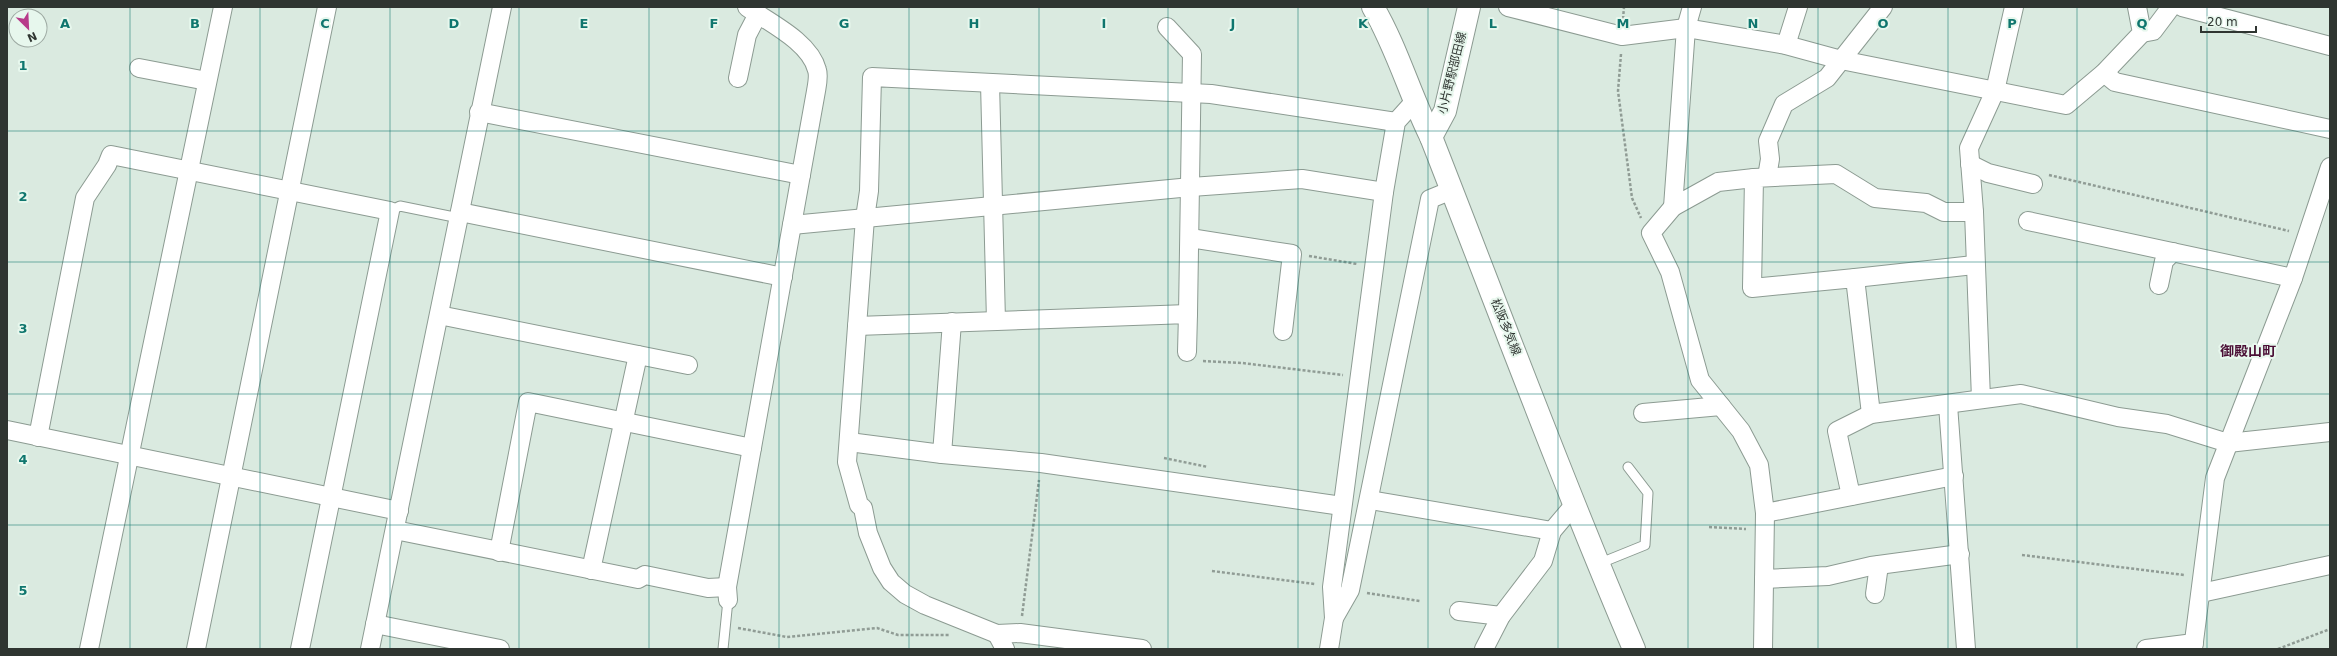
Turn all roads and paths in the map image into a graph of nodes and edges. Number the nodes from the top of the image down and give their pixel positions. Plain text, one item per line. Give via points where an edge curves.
1 (223, 7) edge
2 (327, 7) edge
3 (502, 7) edge
4 (1373, 7) edge
5 (1469, 7) edge
6 (1508, 7) edge
7 (1624, 7) edge
8 (1692, 7) edge
9 (1798, 7) edge
10 (1883, 7) edge
11 (2014, 7) edge
12 (2137, 7) edge
13 (2171, 7) edge
14 (2182, 7) edge
15 (753, 11) edge
16 (1167, 27) dead end
17 (1686, 28) junction
18 (2142, 33) junction
19 (1622, 36) junction
20 (1786, 45) junction
21 (2330, 46) edge
22 (1841, 60) junction
23 (139, 68) dead end
24 (2104, 73) junction
25 (738, 78) dead end
26 (207, 81) junction
27 (990, 83) junction
28 (1994, 91) junction
29 (1192, 92) junction
30 (1414, 102) junction
31 (479, 112) junction
32 (1396, 122) junction
33 (2330, 129) edge
34 (1431, 137) junction
35 (1970, 164) junction
36 (2330, 167) edge
37 (189, 170) junction
38 (801, 175) junction
39 (1760, 177) junction
40 (2040, 180) joint
41 (1190, 187) junction
42 (290, 190) junction
43 (1452, 190) junction
44 (1384, 192) junction
45 (993, 206) junction
46 (1673, 207) junction
47 (390, 211) junction
48 (1974, 212) junction
49 (460, 215) junction
50 (865, 218) junction
51 (2028, 221) dead end
52 (792, 225) junction
53 (1651, 233) junction
54 (2308, 235) junction
55 (1190, 238) junction
56 (2173, 252) junction
57 (1292, 254) junction
58 (1974, 265) junction
59 (1374, 266) junction
60 (783, 277) junction
61 (1855, 278) junction
62 (2293, 278) junction
63 (2160, 285) dead end
64 (439, 314) junction
65 (1188, 314) junction
66 (996, 321) junction
67 (952, 322) junction
68 (857, 326) junction
69 (1283, 331) dead end
70 (638, 355) junction
71 (1191, 356) joint
72 (688, 365) dead end
73 (1360, 377) junction
74 (1981, 399) junction
75 (1948, 405) junction
76 (1721, 406) junction
77 (1643, 413) dead end
78 (1871, 414) junction
79 (623, 422) junction
80 (7, 430) edge
81 (2330, 432) edge
82 (38, 437) junction
83 (849, 442) junction
84 (2228, 443) junction
85 (752, 448) junction
86 (942, 454) junction
87 (130, 456) junction
88 (1041, 463) junction
89 (1628, 467) dead end
90 (1347, 468) junction
91 (1375, 473) junction
92 (1954, 476) junction
93 (232, 477) junction
94 (331, 496) junction
95 (1851, 496) junction
96 (1370, 500) junction
97 (1574, 505) junction
98 (1342, 506) junction
99 (399, 511) junction
100 (1765, 522) junction
101 (1709, 527) dead end
102 (395, 530) junction
103 (1552, 531) junction
104 (499, 552) junction
105 (1960, 554) junction
106 (2022, 555) dead end
107 (1598, 564) junction
108 (1878, 565) junction
109 (2330, 565) edge
110 (591, 570) junction
111 (1764, 579) junction
112 (2202, 585) junction
113 (728, 594) junction
114 (1875, 594) dead end
115 (1459, 611) dead end
116 (1501, 616) junction
117 (1334, 618) junction
118 (375, 624) junction
119 (726, 624) junction
120 (2330, 629) edge
121 (1020, 633) junction
122 (957, 635) dead end
123 (998, 644) edge
124 (2194, 646) edge
125 (89, 649) edge
126 (196, 649) edge
127 (300, 649) edge
128 (370, 649) edge
129 (500, 649) edge
130 (723, 649) edge
131 (1142, 649) edge
132 (1328, 649) edge
133 (1484, 649) edge
134 (1634, 649) edge
135 (1763, 649) edge
136 (1966, 649) edge
137 (2146, 649) edge
138 (2278, 649) edge

1 - 26 street
2 - 42 street
3 - 31 street
4 - 30 main road, 松阪多気線 via 1382,22
5 - 34 main road, 小片野駅部田線 via 1445,111
6 - 19 street
7 - 19 path
8 - 17 street
9 - 20 street
10 - 22 street
11 - 28 street
12 - 18 street
13 - 18 street via 2153,31
14 - 21 street
15 - 25 street
15 - 38 street via 803,46 810,54 817,70 816,91
16 - 29 street via 1192,54
17 - 19 street
17 - 20 street
17 - 46 street
18 - 24 street
19 - 53 path via 1618,91 1632,198 1642,222
20 - 22 street
22 - 28 street
22 - 39 street via 1827,78 1784,104 1768,141 1770,159
23 - 26 street
24 - 28 street via 2066,105
24 - 33 street via 2115,82
26 - 37 street
27 - 29 street
27 - 45 street
27 - 50 street via 872,77
28 - 35 street via 1969,148
29 - 32 street
29 - 41 street
30 - 32 street
30 - 34 main road, 松阪多気線
31 - 38 street
31 - 49 street
32 - 44 street
34 - 43 main road, 松阪多気線
35 - 40 street via 1988,173
35 - 48 street
36 - 54 street
37 - 42 street
37 - 82 street via 111,155 108,165 85,198
37 - 87 street
38 - 52 street
39 - 46 street via 1718,182
39 - 48 street via 1836,174 1875,198 1926,203 1944,212
39 - 61 street via 1752,288
40 - 54 path
41 - 44 street via 1302,179
41 - 45 street
41 - 55 street
42 - 47 street
42 - 93 street
43 - 91 street via 1430,199
43 - 97 main road, 松阪多気線
44 - 59 street
45 - 50 street
45 - 66 street
46 - 53 street
47 - 49 lane via 400,206
47 - 94 street
48 - 58 street
49 - 60 street
49 - 64 street
50 - 52 street
50 - 68 street
51 - 56 street
52 - 60 street
53 - 76 street via 1670,272 1700,380
54 - 62 street
55 - 57 street
55 - 65 street
56 - 62 street
56 - 63 street via 2164,261
57 - 59 path
57 - 69 street
58 - 61 street
58 - 74 street
59 - 73 street
60 - 85 street
61 - 78 street
62 - 84 street
64 - 70 street
64 - 99 street
65 - 66 street
65 - 71 street
66 - 67 street
67 - 68 street
67 - 86 street
68 - 83 street
70 - 72 street
70 - 79 street
71 - 73 path
73 - 90 street
74 - 75 street
74 - 84 street via 2021,394 2118,417 2167,424
75 - 78 street
75 - 92 street
76 - 77 street
76 - 100 street via 1741,431 1760,465
78 - 95 street via 1837,431
79 - 85 street
79 - 104 street via 528,402
79 - 110 street
80 - 82 street
81 - 84 street
82 - 87 street
83 - 86 street
83 - 123 street via 847,462 859,505 863,508 874,550 891,582 905,594
84 - 112 street via 2215,478
85 - 113 street
86 - 88 street
87 - 93 street
87 - 125 street
88 - 98 street
88 - 121 path
89 - 107 lane via 1648,493 1645,545
90 - 91 street
90 - 98 street
91 - 96 street
92 - 95 street
92 - 105 street
93 - 94 street
93 - 126 street
94 - 99 street
94 - 127 street
95 - 100 street
96 - 103 street
96 - 117 street via 1350,590
97 - 103 street
97 - 107 main road, 松阪多気線
98 - 117 street via 1332,587
99 - 102 street
100 - 101 path
100 - 111 street
102 - 104 street
102 - 118 street
103 - 116 street via 1543,561
104 - 110 street
105 - 108 street
105 - 136 street
106 - 112 path
107 - 134 main road, 松阪多気線
108 - 111 street via 1828,576
108 - 114 street
109 - 112 street
110 - 113 street via 638,579 645,575
111 - 135 street
112 - 124 street
113 - 119 lane
115 - 116 street
116 - 133 street
117 - 132 street
118 - 128 street
118 - 129 street
119 - 122 path via 787,637 877,628 898,635
119 - 130 lane
120 - 138 path
121 - 123 street
121 - 131 street
124 - 137 street

